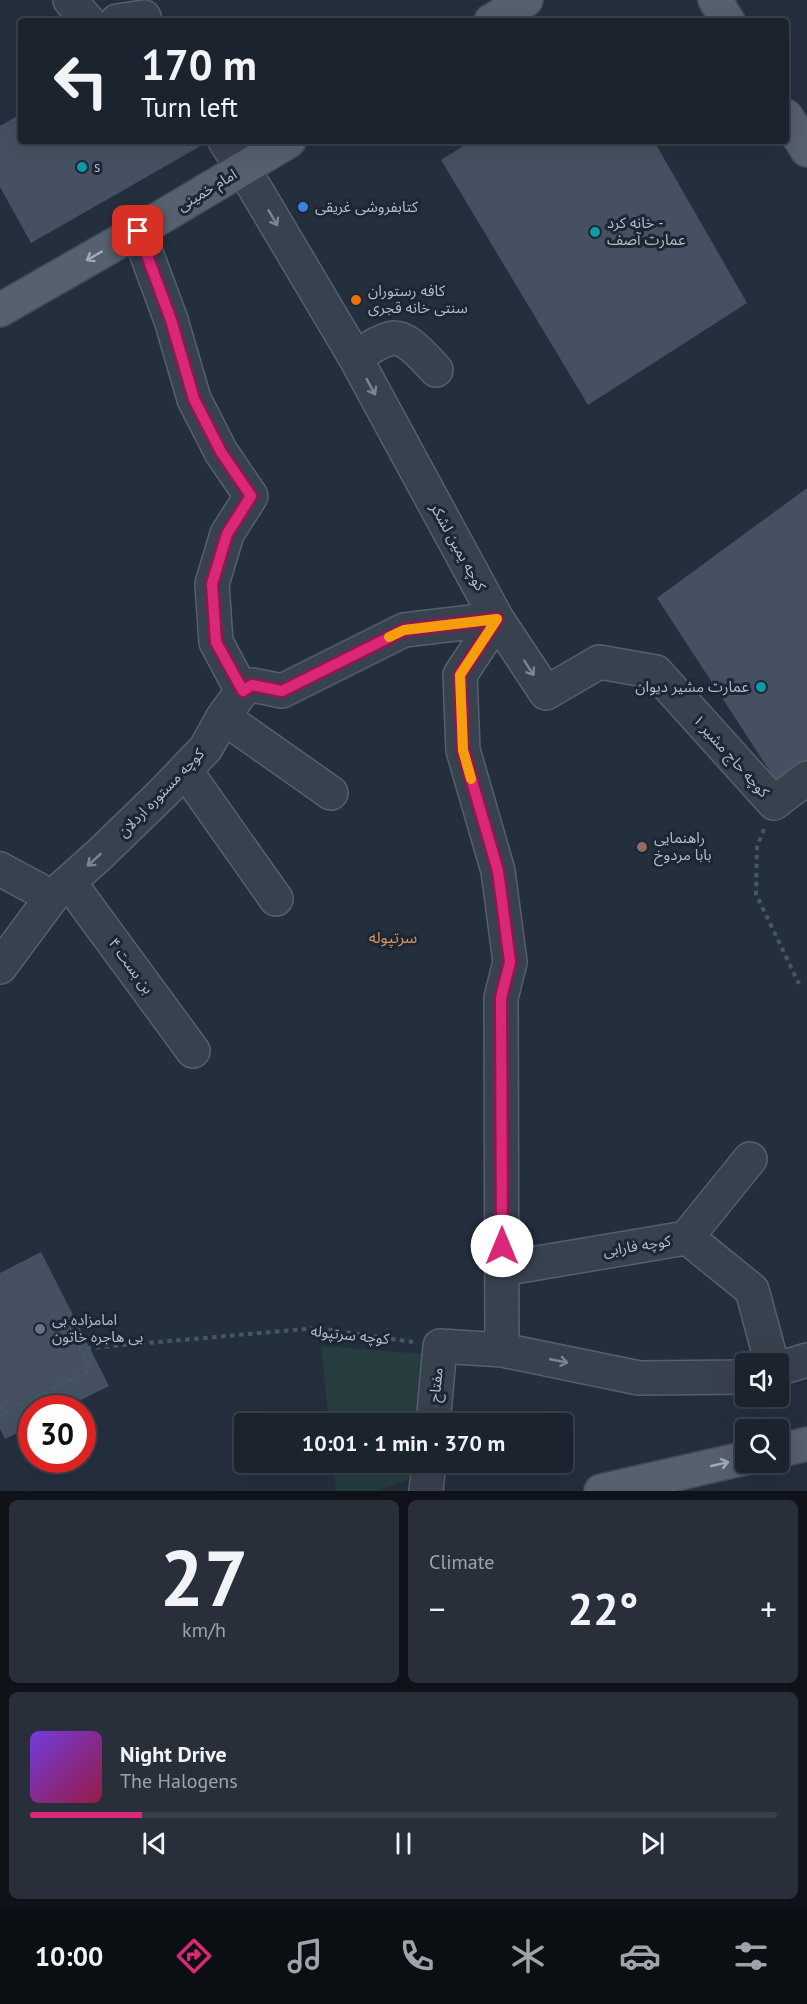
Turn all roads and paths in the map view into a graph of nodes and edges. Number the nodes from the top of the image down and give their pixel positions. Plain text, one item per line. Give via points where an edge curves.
1 (70, 0) edge
2 (526, 0) edge
3 (715, 0) edge
4 (85, 18) edge
5 (496, 18) edge
6 (726, 18) edge
7 (789, 121) edge
8 (227, 144) edge
9 (284, 144) edge
10 (807, 150) edge
11 (243, 168) junction
12 (138, 231) junction
13 (0, 310) edge
14 (355, 357) junction
15 (435, 370) dead end
16 (497, 619) junction
17 (243, 691) junction
18 (223, 717) junction
19 (185, 770) junction
20 (807, 778) edge
21 (331, 793) dead end
22 (774, 803) junction
23 (0, 869) edge
24 (61, 889) junction
25 (276, 899) dead end
26 (0, 967) edge
27 (799, 984) dead end
28 (194, 1051) dead end
29 (750, 1158) dead end
30 (686, 1239) junction
31 (502, 1269) junction
32 (440, 1346) junction
33 (502, 1350) junction
34 (769, 1353) edge
35 (807, 1360) edge
36 (789, 1366) edge
37 (735, 1377) edge
38 (0, 1405) edge
39 (434, 1413) edge
40 (807, 1444) edge
41 (789, 1448) edge
42 (735, 1462) edge
43 (428, 1473) edge
44 (682, 1483) edge
45 (426, 1491) edge
46 (602, 1491) edge

1 - 4 street
2 - 5 main road
3 - 6 main road
7 - 10 main road
8 - 11 street, کوچه یمین لشکر
9 - 11 main road, امام خمینی
11 - 12 main road, امام خمینی
11 -> 14 street, کوچه یمین لشکر
12 -> 13 main road, امام خمینی
12 - 17 street via 171,320 194,399 221,452 251,496 227,534 212,584 216,642
14 - 15 street via 390,338 399,338
14 -> 16 street, کوچه یمین لشکر
16 - 17 street via 404,630 282,691 252,685
16 -> 22 street, کوچه حاج مشیر ۱ via 546,693 599,662 656,672
16 - 31 street via 460,675 463,750 498,871 510,962 501,998
17 - 18 street, کوچه مستوره اردلان
18 - 19 street, کوچه مستوره اردلان via 206,748
18 - 21 street
19 -> 24 street, کوچه مستوره اردلان
19 - 25 street
20 - 22 street, کوچه حاج مشیر ۱
22 - 27 path via 757,847 756,894
23 - 24 street
24 - 26 street, کوچه مستوره اردلان
24 - 28 street, بن بست ۴
29 - 30 street
30 - 31 street, کوچه فارابی
30 - 34 street, کوچه فارابی via 752,1290
31 - 33 street
32 - 33 street
32 - 38 path, کوچه سرتپوله via 317,1328 80,1349 90,1370 4,1413
32 - 39 street, مفتاح
33 -> 37 street via 639,1378
35 - 36 street
40 - 41 main road
44 -> 42 main road
43 - 45 street
44 - 46 main road

